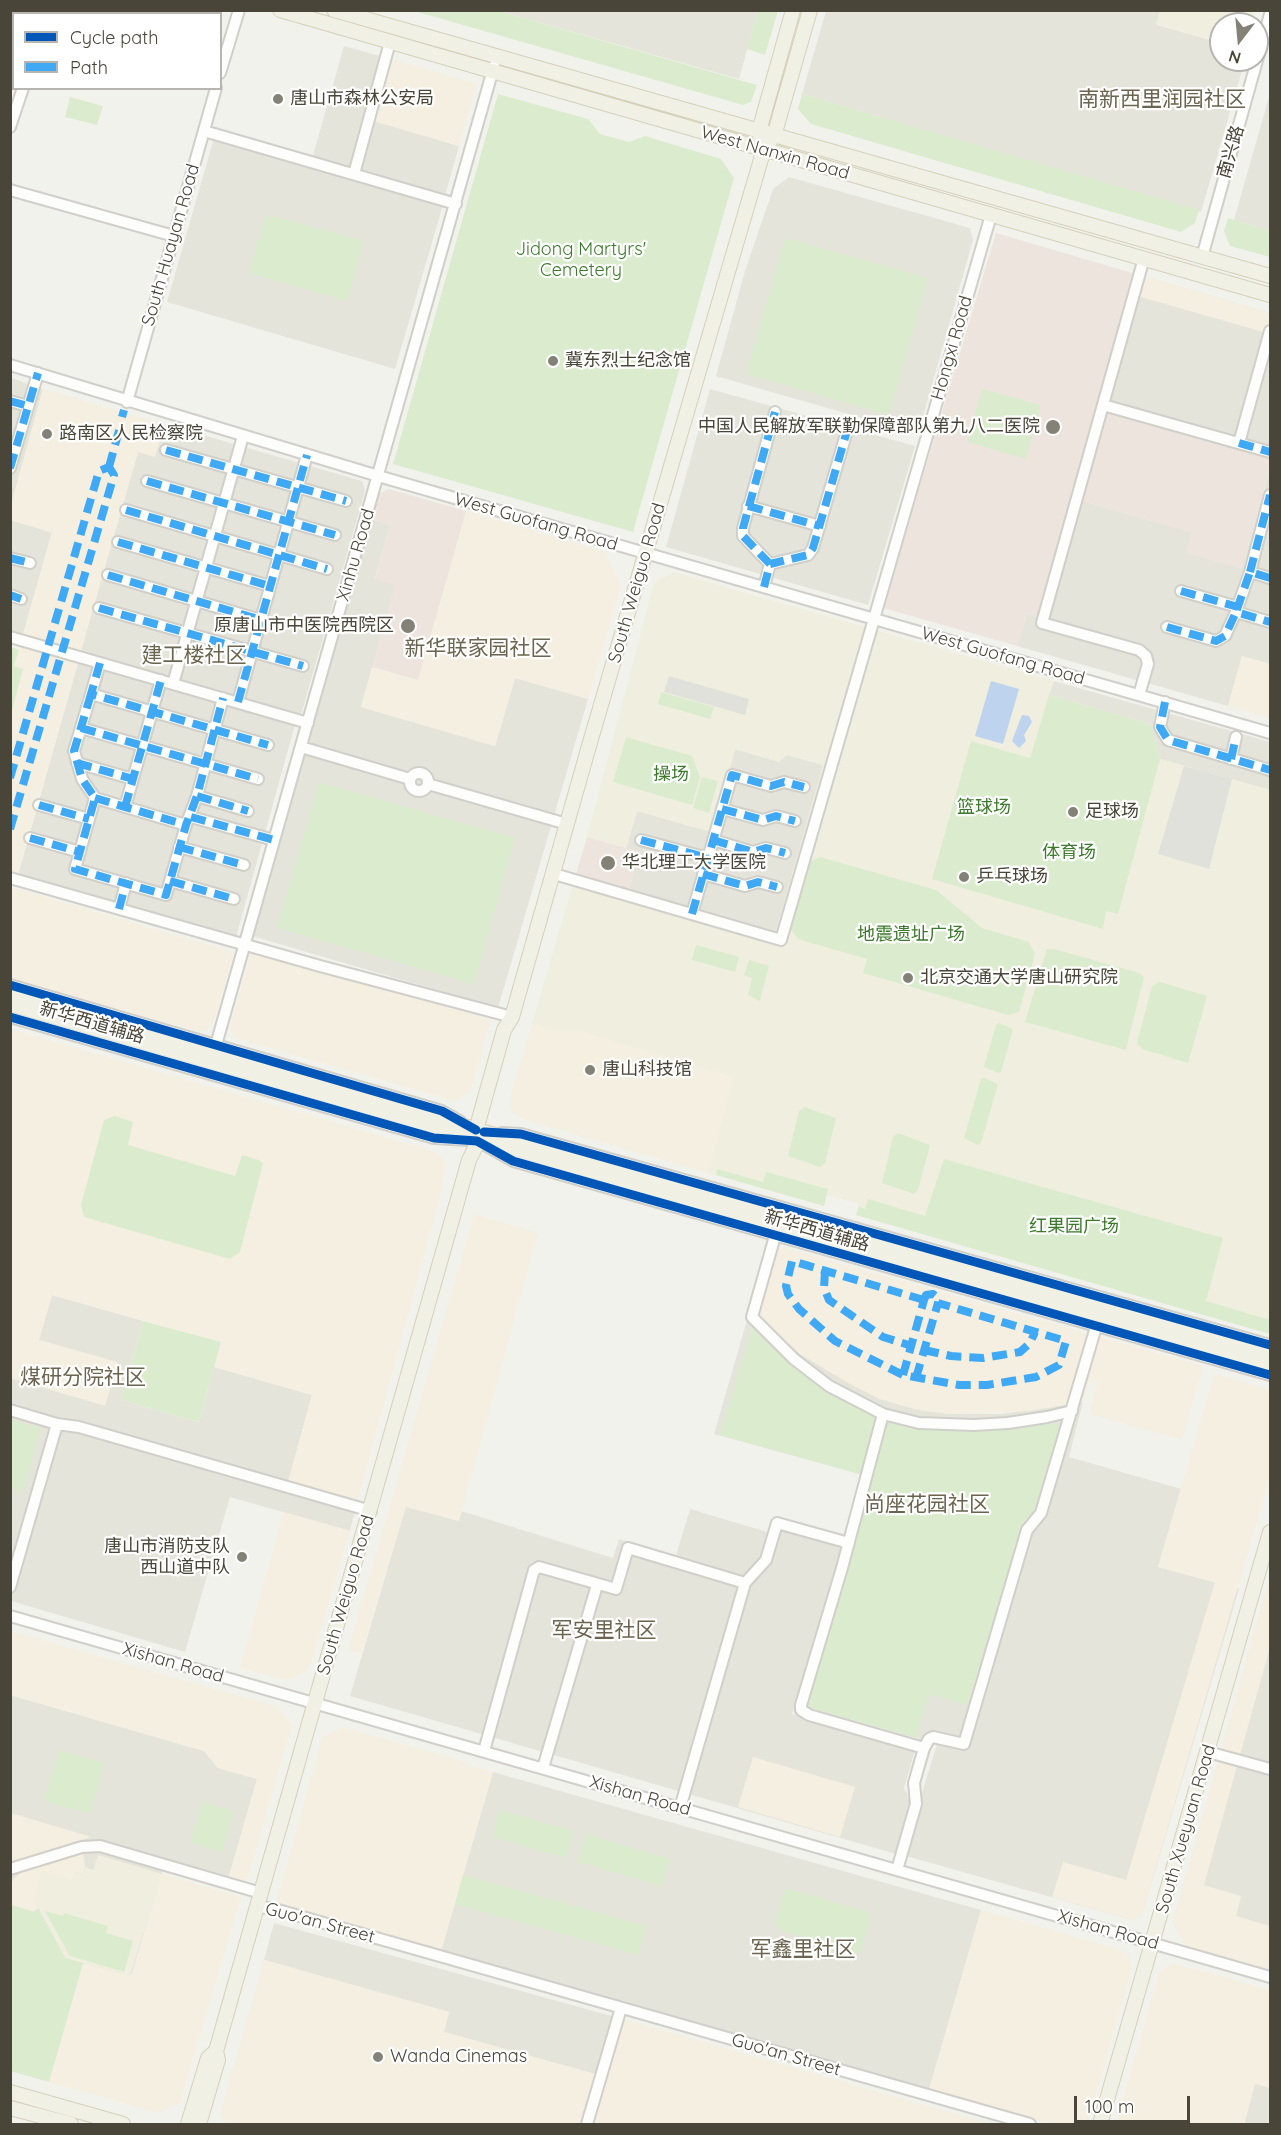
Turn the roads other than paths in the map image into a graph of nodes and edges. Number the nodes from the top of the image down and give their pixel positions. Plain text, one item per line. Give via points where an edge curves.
1 (239, 10) edge
2 (280, 10) edge
3 (334, 10) edge
4 (793, 10) edge
5 (810, 10) edge
6 (1270, 14) edge
7 (390, 42) junction
8 (497, 57) junction
9 (222, 66) edge
10 (492, 72) junction
11 (22, 90) edge
12 (215, 90) edge
13 (10, 127) edge
14 (204, 131) junction
15 (759, 131) junction
16 (774, 135) junction
17 (764, 149) junction
18 (354, 174) junction
19 (10, 190) edge
20 (456, 204) junction
21 (990, 215) junction
22 (174, 236) junction
23 (1202, 256) junction
24 (1144, 258) junction
25 (1270, 276) edge
26 (1270, 295) edge
27 (1270, 331) edge
28 (10, 365) edge
29 (38, 374) junction
30 (10, 401) edge
31 (127, 402) junction
32 (1103, 405) junction
33 (28, 406) junction
34 (775, 412) dead end
35 (847, 431) dead end
36 (243, 436) junction
37 (14, 443) edge
38 (1239, 443) junction
39 (166, 450) dead end
40 (1270, 452) edge
41 (307, 456) junction
42 (10, 468) edge
43 (234, 469) junction
44 (378, 476) junction
45 (147, 481) dead end
46 (298, 487) junction
47 (1270, 500) edge
48 (346, 501) dead end
49 (224, 503) junction
50 (748, 506) junction
51 (126, 510) dead end
52 (288, 522) junction
53 (820, 526) junction
54 (1265, 533) edge
55 (335, 535) dead end
56 (215, 536) junction
57 (118, 542) dead end
58 (645, 553) junction
59 (279, 555) junction
60 (10, 558) edge
61 (30, 563) dead end
62 (770, 564) junction
63 (206, 568) junction
64 (327, 569) dead end
65 (1250, 572) junction
66 (108, 575) dead end
67 (1270, 578) edge
68 (270, 586) junction
69 (764, 587) junction
70 (1181, 591) dead end
71 (196, 601) junction
72 (99, 608) dead end
73 (1237, 610) junction
74 (874, 619) junction
75 (261, 620) junction
76 (1270, 622) edge
77 (1167, 627) dead end
78 (187, 633) junction
79 (10, 637) edge
80 (252, 652) junction
81 (100, 663) junction
82 (303, 666) dead end
83 (161, 680) junction
84 (173, 684) junction
85 (91, 694) junction
86 (1139, 695) junction
87 (224, 698) junction
88 (238, 702) junction
89 (1165, 702) junction
90 (152, 711) junction
91 (308, 723) junction
92 (81, 728) junction
93 (215, 730) junction
94 (1270, 733) edge
95 (1236, 737) dead end
96 (267, 745) dead end
97 (142, 746) junction
98 (301, 747) junction
99 (1231, 759) junction
100 (77, 763) junction
101 (206, 764) junction
102 (1270, 770) edge
103 (133, 779) junction
104 (258, 779) dead end
105 (804, 787) dead end
106 (197, 796) junction
107 (95, 798) junction
108 (39, 805) dead end
109 (125, 807) junction
110 (722, 808) junction
111 (248, 811) dead end
112 (89, 819) junction
113 (188, 821) junction
114 (795, 821) dead end
115 (567, 824) junction
116 (30, 838) dead end
117 (274, 840) junction
118 (641, 840) dead end
119 (713, 840) junction
120 (179, 847) junction
121 (80, 852) junction
122 (785, 853) dead end
123 (708, 858) junction
124 (244, 865) dead end
125 (554, 874) junction
126 (703, 874) junction
127 (10, 878) edge
128 (170, 881) junction
129 (126, 883) junction
130 (777, 887) dead end
131 (234, 899) dead end
132 (119, 909) junction
133 (692, 914) junction
134 (244, 945) junction
135 (10, 985) edge
136 (10, 992) edge
137 (10, 1004) edge
138 (10, 1017) edge
139 (513, 1017) junction
140 (215, 1048) junction
141 (479, 1134) junction
142 (775, 1236) junction
143 (1096, 1327) junction
144 (1270, 1345) edge
145 (1270, 1355) edge
146 (1270, 1366) edge
147 (1270, 1375) edge
148 (10, 1410) edge
149 (1072, 1411) junction
150 (883, 1414) junction
151 (57, 1424) junction
152 (371, 1510) junction
153 (1269, 1540) edge
154 (849, 1543) junction
155 (745, 1583) junction
156 (597, 1585) junction
157 (10, 1587) edge
158 (10, 1616) edge
159 (315, 1704) junction
160 (924, 1748) junction
161 (484, 1751) junction
162 (1208, 1752) junction
163 (543, 1768) junction
164 (1270, 1769) edge
165 (680, 1808) junction
166 (10, 1869) edge
167 (897, 1870) junction
168 (261, 1893) junction
169 (257, 1907) junction
170 (1154, 1943) junction
171 (1270, 1977) edge
172 (620, 2010) junction
173 (216, 2050) junction
174 (10, 2092) edge
175 (10, 2108) edge
176 (71, 2124) edge
177 (123, 2124) edge
178 (188, 2124) edge
179 (199, 2124) edge
180 (587, 2124) edge
181 (1010, 2124) edge
182 (1030, 2124) edge
183 (1101, 2124) edge

1 - 9 street
2 - 7 main road, West Nanxin Road
3 - 8 main road, West Nanxin Road
4 - 15 main road
5 - 16 main road, South Weiguo Road
6 - 23 street, 南兴路
7 - 10 main road, West Nanxin Road
7 - 18 street
8 - 10 street, Xinhu Road
8 - 15 main road, West Nanxin Road
10 - 17 main road, West Nanxin Road
10 - 20 street, Xinhu Road
11 - 13 street
12 - 14 street, South Huayan Road
14 - 18 street
14 - 22 street, South Huayan Road
15 - 16 main road, West Nanxin Road
15 - 17 main road
16 - 17 main road, South Weiguo Road
16 - 23 main road, West Nanxin Road
17 - 21 main road, West Nanxin Road
17 - 58 main road, South Weiguo Road
18 - 20 street
19 - 22 street
20 - 44 street, Xinhu Road
21 - 24 main road, West Nanxin Road
21 - 74 street, Hongxi Road
22 - 31 street, South Huayan Road
23 - 25 main road, West Nanxin Road
24 - 26 main road, West Nanxin Road
24 - 32 street
27 - 38 street
28 - 29 street, West Guofang Road
29 - 31 street, West Guofang Road
29 - 33 street
30 - 33 street
31 - 36 street, West Guofang Road
32 - 38 street
32 - 86 street via 1042,623 1139,650 1148,664
33 - 37 street
34 - 50 street
35 - 53 street
36 - 41 street, West Guofang Road
36 - 43 street
37 - 42 street
38 - 40 street
39 - 43 street
41 - 44 street, West Guofang Road
41 - 46 street
43 - 46 street
43 - 49 street
44 - 58 street, West Guofang Road
44 - 91 street, Xinhu Road
45 - 49 street
46 - 48 street
46 - 52 street
47 - 54 street
49 - 52 street
49 - 56 street
50 - 53 street
50 - 62 street via 743,536
51 - 56 street
52 - 55 street
52 - 59 street
53 - 62 street via 808,555
54 - 65 street
56 - 59 street
56 - 63 street
57 - 63 street
58 - 69 street, West Guofang Road
58 - 115 main road, South Weiguo Road
59 - 64 street
59 - 68 street
60 - 61 street
62 - 69 street
63 - 68 street
63 - 71 street
65 - 67 street
65 - 73 street
66 - 71 street
68 - 75 street
69 - 74 street, West Guofang Road
70 - 73 street
71 - 75 street
71 - 78 street
72 - 78 street
73 - 76 street
73 - 77 street via 1225,636 1216,641
74 - 86 street, West Guofang Road
74 - 133 street, Hongxi Road via 781,940
75 - 80 street
78 - 80 street
78 - 84 street
79 - 81 street
80 - 82 street
80 - 88 street
81 - 83 street
81 - 85 street
83 - 84 street
83 - 90 street
84 - 87 street
85 - 90 street
85 - 92 street
86 - 89 street, West Guofang Road
87 - 88 street
87 - 93 street
88 - 91 street
89 - 94 street, West Guofang Road
89 - 99 street via 1160,727 1168,740
90 - 93 street
90 - 97 street
91 - 98 street, Xinhu Road
92 - 97 street
92 - 100 street via 74,751
93 - 96 street
93 - 101 street
95 - 99 street
97 - 101 street
97 - 103 street
98 - 115 street via 410,779 411,788 416,791 422,791 428,784
98 - 117 street, Xinhu Road
99 - 102 street
100 - 103 street
100 - 107 street
101 - 104 street
101 - 106 street
103 - 109 street
105 - 110 street via 784,782 771,786 732,775
106 - 111 street
106 - 113 street
107 - 109 street
107 - 112 street
108 - 112 street
109 - 113 street
110 - 114 street via 763,820 776,816
110 - 119 street
112 - 121 street
113 - 117 street
113 - 120 street
115 - 125 main road, South Weiguo Road
116 - 121 street
117 - 134 street, Xinhu Road
118 - 123 street
119 - 122 street via 753,852 766,848
119 - 123 street
120 - 124 street
120 - 128 street
121 - 129 street via 75,869
123 - 126 street
125 - 133 street
125 - 139 main road, South Weiguo Road
126 - 130 street via 745,886 758,882
126 - 133 street
127 - 132 street
128 - 129 street via 166,895
128 - 131 street
129 - 132 street
132 - 134 street
134 - 139 street
134 - 140 street, Xinhu Road
135 - 140 street, 新华西道辅路
136 - 140 main road
137 - 141 main road
138 - 141 street, 新华西道辅路 via 434,1138
139 - 141 main road, South Weiguo Road via 513,1031
140 - 141 main road
141 - 142 street, 新华西道辅路 via 513,1161
141 - 144 street, 新华西道辅路 via 521,1134
141 - 145 main road
141 - 146 main road
141 - 152 main road, South Weiguo Road
142 - 143 street, 新华西道辅路
142 - 150 street via 752,1317 794,1359 829,1386
143 - 147 street, 新华西道辅路
143 - 149 street
148 - 151 street
149 - 150 street via 1047,1418 974,1425 919,1423
149 - 160 street via 1041,1513 1027,1530 964,1744 933,1737
150 - 154 street
151 - 152 street
151 - 157 street
152 - 159 main road, South Weiguo Road
153 - 162 main road, South Xueyuan Road
154 - 155 street via 777,1523 766,1560
154 - 160 street via 801,1710
155 - 156 street via 628,1548 616,1589
155 - 165 street
156 - 161 street via 539,1567 534,1570
156 - 163 street
158 - 159 street, Xishan Road
159 - 161 street, Xishan Road
159 - 168 main road, South Weiguo Road
160 - 167 street via 914,1783 916,1804
161 - 163 street, Xishan Road
162 - 164 street
162 - 170 main road, South Xueyuan Road
163 - 165 street, Xishan Road
165 - 167 street, Xishan Road
166 - 168 street via 82,1847 100,1846
167 - 170 street, Xishan Road
168 - 169 main road, South Weiguo Road
169 - 172 street, Guo'an Street via 270,1914
169 - 173 main road, South Weiguo Road
170 - 171 street, Xishan Road
170 - 183 main road, South Xueyuan Road
172 - 180 street
172 - 181 street, Guo'an Street
172 - 182 street, Guo'an Street
173 - 178 main road, South Weiguo Road via 208,2058
173 - 179 main road, South Weiguo Road via 218,2060
174 - 177 main road
175 - 176 main road

